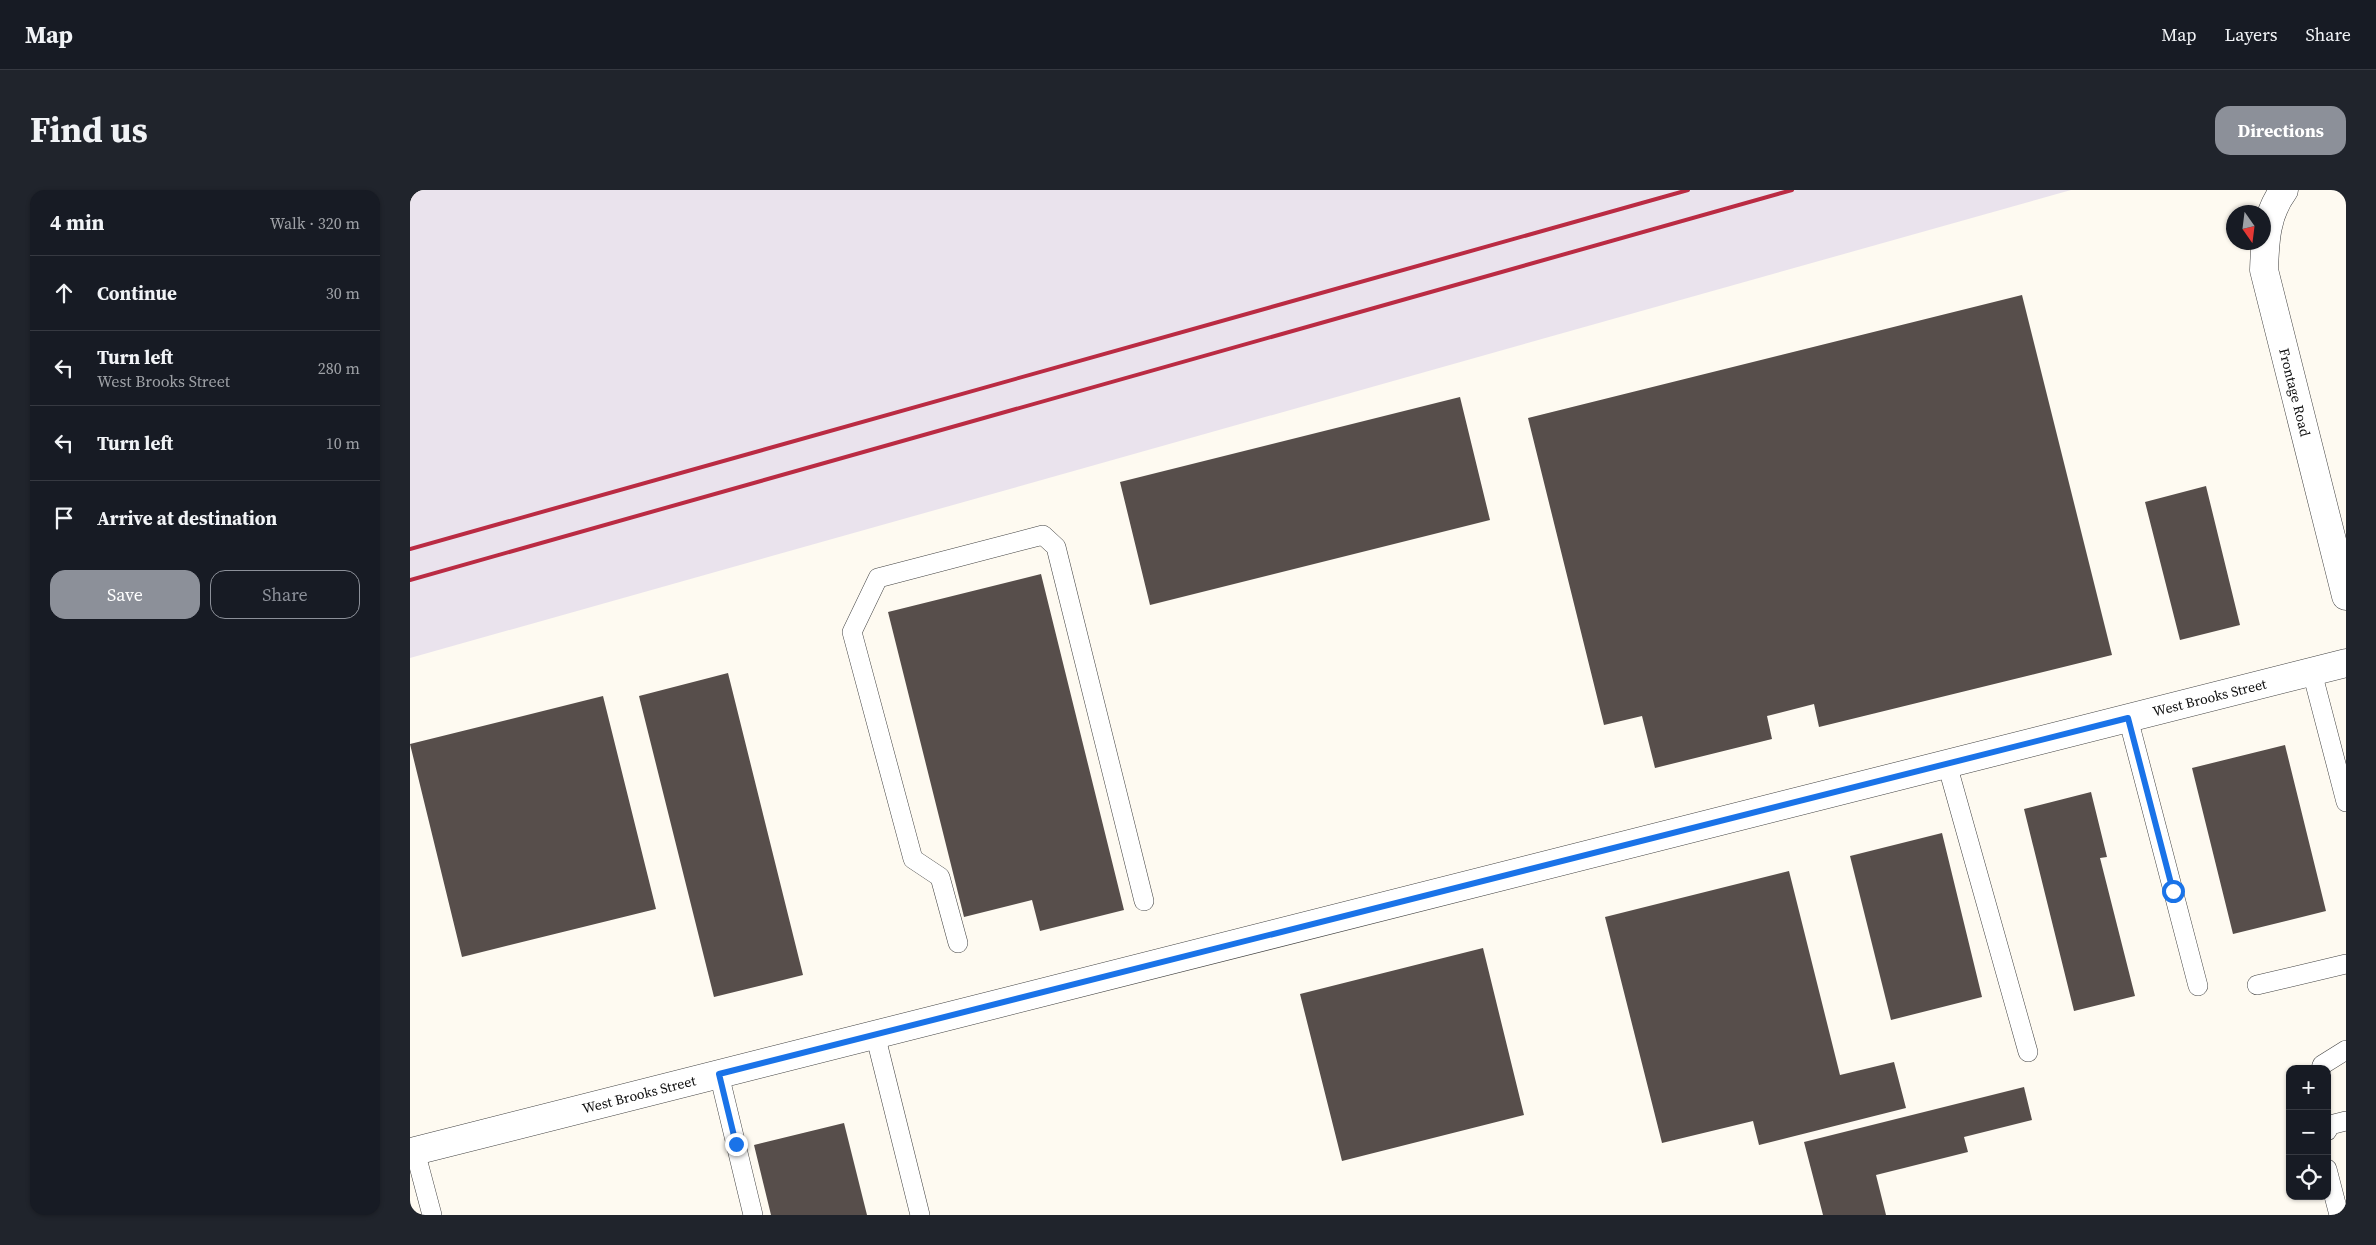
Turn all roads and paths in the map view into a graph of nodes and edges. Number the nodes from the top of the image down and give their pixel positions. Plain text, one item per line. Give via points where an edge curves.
1 (2284, 190) edge
2 (2346, 596) edge
3 (2346, 663) edge
4 (2312, 672) junction
5 (2128, 718) junction
6 (1947, 764) junction
7 (2346, 802) edge
8 (1144, 901) dead end
9 (958, 943) dead end
10 (2346, 964) edge
11 (2257, 985) dead end
12 (2198, 986) dead end
13 (876, 1034) junction
14 (2346, 1050) edge
15 (2028, 1052) dead end
16 (2322, 1065) edge
17 (719, 1074) junction
18 (416, 1151) joint
19 (2331, 1184) edge
20 (432, 1215) edge
21 (753, 1215) edge
22 (920, 1215) edge
23 (2339, 1215) edge

1 - 2 street, Frontage Road via 2275,202 2265,235 2264,270
3 - 4 street, West Brooks Street
4 - 5 street, West Brooks Street
4 - 7 lane
5 - 6 street, West Brooks Street
5 - 12 lane
6 - 13 street, West Brooks Street
6 - 15 lane
8 - 9 lane via 1056,547 1043,535 878,578 852,632 913,859 940,877
10 - 11 lane
13 - 17 street, West Brooks Street
13 - 22 lane
14 - 16 lane
17 - 18 street, West Brooks Street
17 - 21 lane
18 - 20 lane
19 - 23 lane

